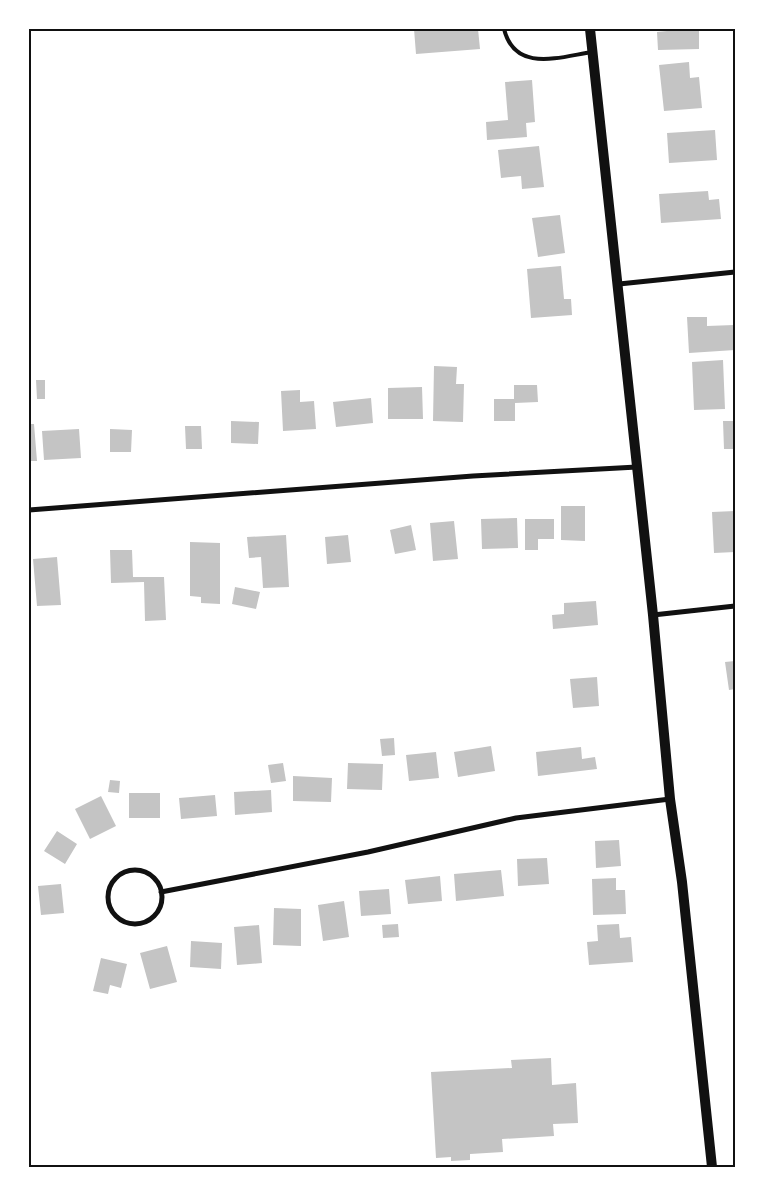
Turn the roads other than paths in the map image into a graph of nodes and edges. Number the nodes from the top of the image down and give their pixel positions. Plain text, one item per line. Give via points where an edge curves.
1 (504, 29) edge
2 (590, 29) edge
3 (593, 52) junction
4 (735, 272) edge
5 (618, 284) junction
6 (637, 467) junction
7 (29, 510) edge
8 (735, 606) edge
9 (653, 615) junction
10 (670, 799) junction
11 (161, 892) junction
12 (712, 1167) edge

1 - 3 lane via 510,46 522,56 539,60
2 - 3 main road
3 - 5 main road
4 - 5 street
5 - 6 main road
6 - 7 street via 474,476
6 - 9 main road
8 - 9 street
9 - 10 main road
10 - 11 street via 516,818 368,852
10 - 12 main road via 682,882
11 - 11 street via 152,877 135,870 118,876 112,882 108,899 110,908 122,921 139,924 154,916 159,909

